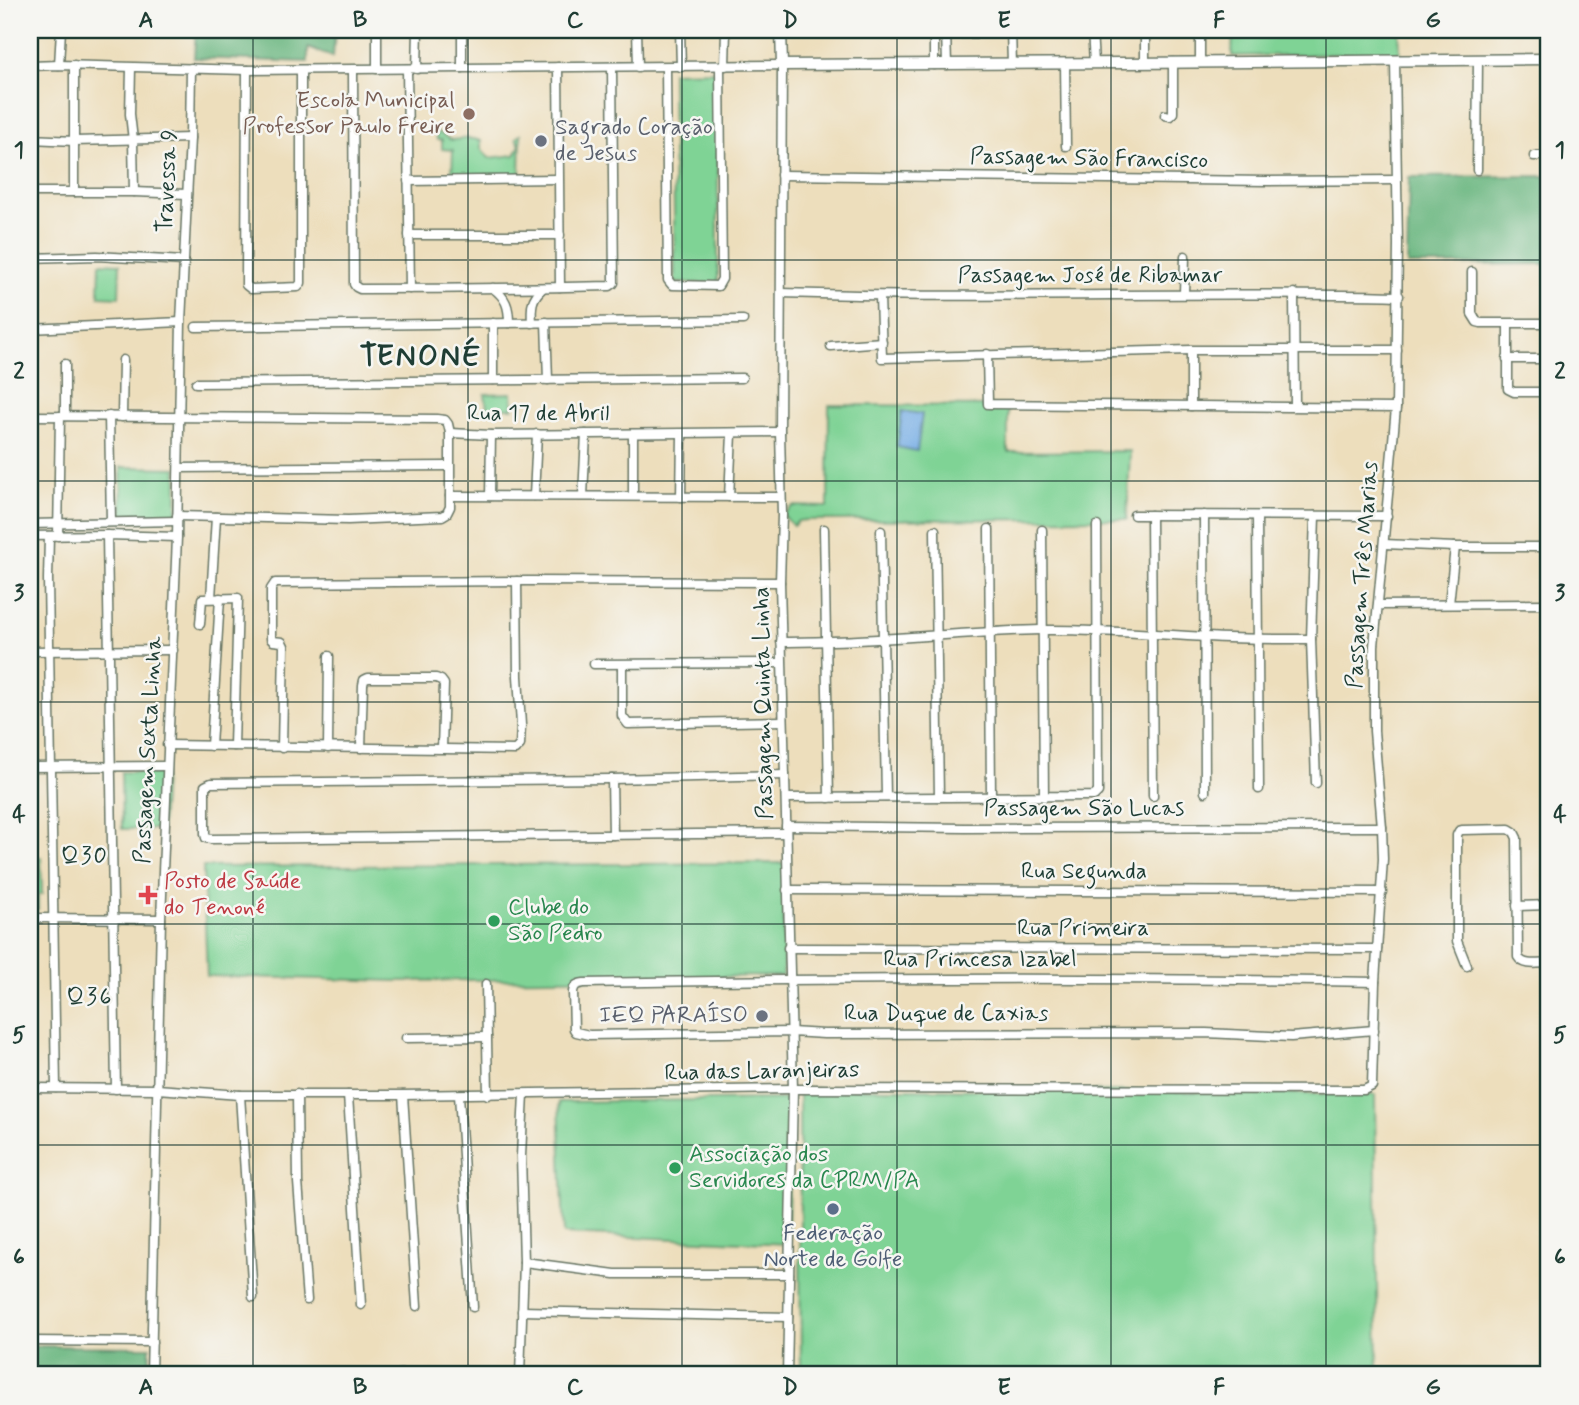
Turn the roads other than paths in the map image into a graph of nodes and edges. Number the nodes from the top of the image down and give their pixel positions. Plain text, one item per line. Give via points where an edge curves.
1 (61, 30) edge
2 (377, 30) edge
3 (418, 30) edge
4 (462, 30) edge
5 (637, 30) edge
6 (680, 30) edge
7 (726, 30) edge
8 (781, 30) edge
9 (934, 30) edge
10 (1092, 30) edge
11 (1145, 30) edge
12 (1200, 30) edge
13 (1010, 31) edge
14 (946, 32) edge
15 (1549, 59) edge
16 (1478, 60) junction
17 (1395, 61) junction
18 (1065, 62) junction
19 (1173, 62) junction
20 (1200, 62) junction
21 (1094, 63) junction
22 (1145, 63) junction
23 (1012, 64) junction
24 (59, 65) junction
25 (75, 65) junction
26 (782, 65) junction
27 (934, 65) junction
28 (947, 65) junction
29 (30, 66) edge
30 (681, 66) junction
31 (722, 66) junction
32 (558, 67) junction
33 (612, 67) junction
34 (638, 67) junction
35 (666, 67) junction
36 (131, 68) junction
37 (191, 68) junction
38 (462, 68) junction
39 (377, 69) junction
40 (407, 69) junction
41 (417, 69) junction
42 (247, 70) junction
43 (301, 70) junction
44 (354, 70) junction
45 (1165, 115) dead end
46 (190, 138) junction
47 (30, 139) edge
48 (133, 140) junction
49 (75, 141) junction
50 (1066, 146) dead end
51 (1534, 156) dead end
52 (1549, 156) edge
53 (1477, 170) dead end
54 (781, 175) junction
55 (558, 179) junction
56 (1396, 180) junction
57 (408, 181) junction
58 (30, 192) edge
59 (75, 192) junction
60 (134, 192) junction
61 (187, 194) junction
62 (560, 234) junction
63 (409, 235) junction
64 (1185, 256) dead end
65 (30, 258) edge
66 (184, 261) junction
67 (1472, 272) dead end
68 (559, 287) junction
69 (493, 288) junction
70 (544, 288) junction
71 (410, 289) junction
72 (781, 293) junction
73 (1294, 293) junction
74 (1184, 294) junction
75 (183, 295) joint
76 (880, 296) junction
77 (1399, 296) junction
78 (743, 320) dead end
79 (181, 322) junction
80 (494, 323) junction
81 (509, 323) junction
82 (532, 323) junction
83 (547, 323) junction
84 (1549, 323) edge
85 (1508, 324) junction
86 (196, 327) dead end
87 (30, 329) edge
88 (881, 342) junction
89 (831, 346) dead end
90 (1191, 349) junction
91 (1397, 350) junction
92 (1295, 351) junction
93 (988, 354) junction
94 (1507, 359) junction
95 (1549, 359) edge
96 (123, 360) dead end
97 (65, 364) dead end
98 (742, 378) dead end
99 (493, 380) junction
100 (548, 380) junction
101 (196, 383) dead end
102 (1549, 392) edge
103 (1191, 406) junction
104 (1295, 406) junction
105 (1396, 408) junction
106 (30, 416) edge
107 (62, 416) junction
108 (110, 416) junction
109 (122, 417) junction
110 (180, 418) junction
111 (780, 432) junction
112 (450, 433) junction
113 (537, 434) junction
114 (586, 434) junction
115 (634, 434) junction
116 (682, 434) junction
117 (732, 434) junction
118 (491, 435) junction
119 (449, 466) junction
120 (179, 468) junction
121 (450, 496) junction
122 (490, 496) junction
123 (534, 496) junction
124 (583, 496) junction
125 (633, 496) junction
126 (681, 497) junction
127 (729, 497) junction
128 (781, 497) junction
129 (1134, 515) dead end
130 (1151, 515) junction
131 (1203, 515) junction
132 (1258, 516) junction
133 (1315, 516) junction
134 (1387, 516) junction
135 (216, 517) junction
136 (177, 519) junction
137 (111, 521) junction
138 (30, 523) edge
139 (58, 523) junction
140 (1097, 526) dead end
141 (824, 528) dead end
142 (989, 529) dead end
143 (935, 530) dead end
144 (1042, 530) dead end
145 (881, 531) dead end
146 (107, 535) junction
147 (30, 536) edge
148 (54, 536) junction
149 (177, 537) junction
150 (1384, 544) junction
151 (1455, 547) junction
152 (1549, 547) edge
153 (517, 581) junction
154 (780, 582) junction
155 (216, 598) junction
156 (1448, 604) junction
157 (1549, 604) edge
158 (1379, 605) junction
159 (200, 624) dead end
160 (1044, 630) junction
161 (990, 631) junction
162 (1097, 631) junction
163 (1151, 632) junction
164 (937, 635) junction
165 (1203, 637) junction
166 (884, 639) junction
167 (1258, 639) junction
168 (1311, 639) junction
169 (781, 642) junction
170 (827, 642) junction
171 (110, 650) junction
172 (173, 650) junction
173 (30, 651) edge
174 (49, 651) junction
175 (329, 656) dead end
176 (781, 663) junction
177 (594, 664) dead end
178 (622, 664) junction
179 (783, 721) junction
180 (167, 746) junction
181 (211, 746) junction
182 (234, 746) junction
183 (282, 748) junction
184 (328, 748) junction
185 (361, 748) junction
186 (442, 748) junction
187 (110, 765) junction
188 (166, 765) junction
189 (30, 767) edge
190 (51, 767) junction
191 (785, 775) junction
192 (612, 779) junction
193 (1316, 783) dead end
194 (1259, 789) dead end
195 (1205, 792) dead end
196 (1153, 796) dead end
197 (886, 797) junction
198 (939, 797) junction
199 (991, 797) junction
200 (1044, 797) junction
201 (786, 798) junction
202 (829, 798) junction
203 (1382, 827) junction
204 (786, 829) junction
205 (614, 835) junction
206 (787, 890) junction
207 (1382, 892) junction
208 (1549, 905) edge
209 (1517, 906) junction
210 (30, 918) edge
211 (54, 918) junction
212 (112, 918) junction
213 (160, 919) junction
214 (788, 948) junction
215 (1377, 949) junction
216 (1549, 963) edge
217 (1466, 966) dead end
218 (789, 979) junction
219 (584, 982) joint
220 (1375, 982) junction
221 (486, 984) dead end
222 (1374, 1030) junction
223 (792, 1032) junction
224 (487, 1037) junction
225 (406, 1038) dead end
226 (30, 1088) edge
227 (56, 1088) junction
228 (116, 1088) junction
229 (157, 1089) junction
230 (793, 1089) junction
231 (1368, 1089) joint
232 (297, 1094) junction
233 (524, 1094) junction
234 (240, 1095) junction
235 (348, 1095) junction
236 (403, 1095) junction
237 (459, 1095) junction
238 (488, 1095) junction
239 (524, 1262) junction
240 (789, 1274) junction
241 (253, 1297) dead end
242 (307, 1300) dead end
243 (361, 1305) dead end
244 (417, 1306) dead end
245 (473, 1307) dead end
246 (522, 1311) junction
247 (788, 1317) junction
248 (30, 1341) edge
249 (152, 1342) junction
250 (399, 1374) edge
251 (151, 1375) edge
252 (470, 1375) edge
253 (520, 1375) edge
254 (788, 1375) edge

1 - 24 street
2 - 39 street
3 - 41 street
4 - 38 street
5 - 34 street
6 - 30 street
7 - 31 street
8 - 26 main road, Passagem Quinta Linha
9 - 27 street
10 - 21 street
11 - 22 street
12 - 20 street
13 - 14 street
13 - 23 street
14 - 28 street
15 - 16 main road
16 - 17 main road
16 - 53 street
17 - 20 main road
17 - 56 street, Passagem Três Marias
18 - 21 main road
18 - 23 main road
18 - 50 street
19 - 20 main road
19 - 22 main road
19 - 45 street via 1173,113
21 - 22 main road
23 - 28 main road
24 - 25 street
24 - 29 street
25 - 36 street
25 - 49 street
26 - 27 main road
26 - 31 street
26 - 54 street, Passagem Quinta Linha
27 - 28 main road
30 - 31 street
30 - 35 street
31 - 35 street via 722,279 718,286 672,285 668,280
32 - 33 street
32 - 38 street
32 - 55 street
33 - 34 street
33 - 68 street via 614,283
34 - 35 street
36 - 37 street
36 - 48 street
37 - 42 street
37 - 46 street, Travessa 9
38 - 41 street
39 - 40 street
39 - 44 street
40 - 41 street
40 - 57 street
42 - 43 street
42 - 43 street via 246,285 251,289 298,287 301,283
43 - 44 street
44 - 71 street via 354,284 360,289
46 - 48 street
46 - 61 street, Travessa 9
47 - 49 street
48 - 49 street
48 - 60 street
49 - 59 street
51 - 52 street
54 - 56 street, Passagem São Francisco
54 - 72 street, Passagem Quinta Linha
55 - 57 street
55 - 62 street
56 - 77 street, Passagem Três Marias
57 - 63 street
58 - 59 street
59 - 60 street
60 - 61 street
61 - 66 street, Travessa 9
62 - 63 street
62 - 68 street
63 - 71 street
64 - 74 street
65 - 66 street
66 - 75 street, Travessa 9
67 - 85 street via 1473,318 1481,323
68 - 70 street
69 - 70 street
69 - 71 street
69 - 81 street via 507,303
70 - 82 street via 531,309
72 - 76 street, Passagem José de Ribamar
72 - 111 street, Passagem Quinta Linha
73 - 74 street, Passagem José de Ribamar
73 - 77 street, Passagem José de Ribamar
73 - 92 street
74 - 76 street, Passagem José de Ribamar
75 - 79 street, Passagem Sexta Linha
76 - 88 street
77 - 91 street, Passagem Três Marias
78 - 83 street
79 - 87 street
79 - 110 street, Passagem Sexta Linha
80 - 81 street
80 - 86 street
80 - 99 street
81 - 82 street
82 - 83 street
83 - 100 street
84 - 85 street
85 - 94 street
88 - 89 street
88 - 93 street via 882,358
90 - 92 street
90 - 93 street
90 - 103 street
91 - 92 street
91 - 105 street, Passagem Três Marias
92 - 104 street
93 - 103 street via 988,404
94 - 95 street
94 - 102 street via 1510,391
96 - 109 street
97 - 107 street
98 - 100 street
99 - 100 street
99 - 101 street
103 - 104 street
104 - 105 street
105 - 134 street, Passagem Três Marias
106 - 107 street
107 - 108 street
107 - 139 street
108 - 109 street
108 - 137 street
109 - 110 street
110 - 112 street, Rua 17 de Abril via 445,419
110 - 120 street, Passagem Sexta Linha
111 - 117 street, Rua 17 de Abril
111 - 128 street, Passagem Quinta Linha
112 - 118 street, Rua 17 de Abril
112 - 119 street
113 - 114 street, Rua 17 de Abril
113 - 118 street, Rua 17 de Abril
113 - 123 street
114 - 115 street, Rua 17 de Abril
114 - 124 street
115 - 116 street, Rua 17 de Abril
115 - 125 street
116 - 117 street, Rua 17 de Abril
116 - 126 street
117 - 127 street
118 - 122 street
119 - 120 street
119 - 121 street
120 - 136 street, Passagem Sexta Linha
121 - 122 street
121 - 135 street via 450,507 442,516 348,520
122 - 123 street
123 - 124 street
124 - 125 street
125 - 126 street
126 - 127 street
127 - 128 street
128 - 154 street, Passagem Quinta Linha
129 - 130 street
130 - 131 street
130 - 163 street
131 - 132 street
131 - 165 street
132 - 133 street
132 - 167 street
133 - 134 street
133 - 168 street
134 - 150 street, Passagem Três Marias
135 - 136 street
135 - 155 street
136 - 137 street
136 - 149 street, Passagem Sexta Linha
137 - 139 street
138 - 139 street
139 - 148 street
140 - 162 street
141 - 170 street
142 - 161 street
143 - 164 street
144 - 160 street
145 - 166 street
146 - 148 street
146 - 149 street
146 - 171 street
147 - 148 street
148 - 174 street
149 - 172 street, Passagem Sexta Linha
150 - 151 street
150 - 158 street, Passagem Três Marias
151 - 152 street
151 - 156 street
153 - 154 street
153 - 183 street via 275,583 271,589 271,639 284,646
153 - 186 street via 520,745 515,750
154 - 169 street, Passagem Quinta Linha
155 - 159 street via 201,601
155 - 181 street
155 - 182 street via 238,600
156 - 157 street
156 - 158 street
158 - 203 street, Passagem Três Marias via 1373,682
160 - 161 street
160 - 162 street
160 - 200 street
161 - 164 street
161 - 199 street
162 - 163 street
162 - 200 street via 1098,792 1094,796
163 - 165 street
163 - 196 street
164 - 166 street
164 - 198 street
165 - 167 street
165 - 195 street
166 - 170 street
166 - 197 street
167 - 168 street
167 - 194 street
168 - 193 street
169 - 170 street
169 - 176 street, Passagem Quinta Linha
170 - 202 street
171 - 172 street
171 - 174 street
171 - 187 street
172 - 180 street, Passagem Sexta Linha
173 - 174 street
174 - 190 street
175 - 184 street
176 - 178 street
176 - 179 street, Passagem Quinta Linha
177 - 178 street
178 - 179 street via 622,716 628,723
179 - 191 street, Passagem Quinta Linha
180 - 181 street
180 - 188 street, Passagem Sexta Linha
181 - 182 street
182 - 183 street
183 - 184 street
184 - 185 street
185 - 186 street
185 - 186 street via 363,685 368,678 441,680
187 - 188 street
187 - 190 street
187 - 212 street
188 - 213 street, Passagem Sexta Linha
189 - 190 street
190 - 211 street
191 - 192 street
191 - 201 street, Passagem Quinta Linha
192 - 205 street
192 - 205 street, Passagem São Lucas via 211,783 205,786 205,834 211,839
197 - 198 street
197 - 202 street
198 - 199 street
199 - 200 street
201 - 202 street
201 - 204 street, Passagem Quinta Linha
203 - 204 street, Passagem São Lucas
203 - 207 street, Passagem Três Marias
204 - 205 street, Passagem São Lucas
204 - 206 street, Passagem Quinta Linha
206 - 207 street, Rua Segunda
206 - 214 street, Passagem Quinta Linha
207 - 215 street, Passagem Três Marias
208 - 209 street
209 - 216 street via 1520,961
209 - 217 street via 1514,832 1459,831 1457,941
210 - 211 street
211 - 212 street
211 - 227 street
212 - 213 street
212 - 228 street
213 - 229 street, Passagem Sexta Linha
214 - 215 street, Rua Primeira
214 - 218 street, Passagem Quinta Linha
215 - 220 street, Passagem Três Marias
218 - 219 street, Rua Princesa Izabel
218 - 220 street, Rua Princesa Izabel
218 - 223 street, Passagem Quinta Linha
219 - 223 street, Rua Duque de Caxias via 573,988 574,1029 581,1034
220 - 222 street, Passagem Três Marias
221 - 224 street
222 - 223 street, Rua Duque de Caxias via 1291,1037
222 - 231 street, Passagem Três Marias via 1372,1086
223 - 230 street, Passagem Quinta Linha
224 - 225 street
224 - 238 street
226 - 227 street, Rua das Laranjeiras
227 - 228 street, Rua das Laranjeiras
228 - 229 street, Rua das Laranjeiras
229 - 234 street, Rua das Laranjeiras
229 - 249 street, Passagem Sexta Linha
230 - 231 street, Rua das Laranjeiras
230 - 233 street, Rua das Laranjeiras
230 - 240 street, Passagem Quinta Linha
232 - 234 street, Rua das Laranjeiras
232 - 235 street, Rua das Laranjeiras
232 - 242 street
233 - 238 street, Rua das Laranjeiras
233 - 239 street
234 - 241 street
235 - 236 street, Rua das Laranjeiras
235 - 243 street
236 - 237 street, Rua das Laranjeiras
236 - 244 street
237 - 238 street, Rua das Laranjeiras
237 - 245 street
239 - 240 street via 615,1274
239 - 246 street
240 - 247 street, Passagem Quinta Linha
246 - 247 street
246 - 253 street
247 - 254 street, Passagem Quinta Linha
248 - 249 street
249 - 251 street, Passagem Sexta Linha
250 - 252 street

